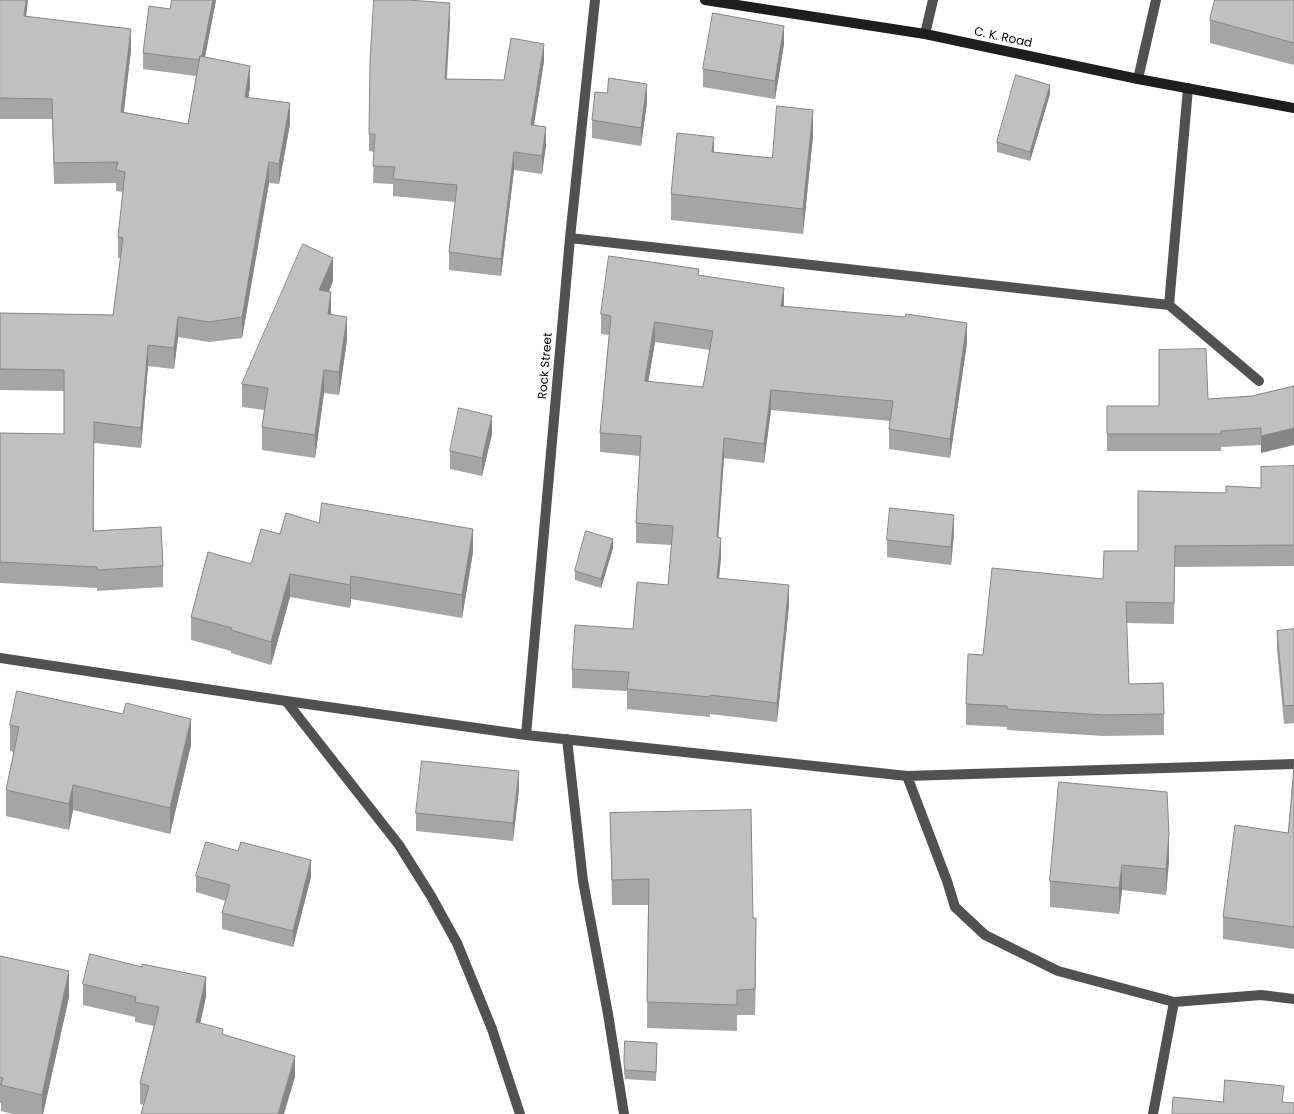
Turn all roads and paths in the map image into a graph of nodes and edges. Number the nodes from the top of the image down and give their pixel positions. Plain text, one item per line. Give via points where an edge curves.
1 (595, 0) edge
2 (705, 0) edge
3 (933, 0) edge
4 (1156, 0) edge
5 (925, 34) junction
6 (1138, 79) junction
7 (1188, 88) junction
8 (1294, 108) edge
9 (570, 238) junction
10 (1169, 305) junction
11 (1258, 380) dead end
12 (0, 658) edge
13 (286, 701) junction
14 (526, 735) junction
15 (567, 739) junction
16 (1294, 764) edge
17 (907, 776) junction
18 (1294, 999) edge
19 (1174, 1002) junction
20 (520, 1114) edge
21 (624, 1114) edge
22 (1152, 1114) edge

1 - 9 street, Rock Street
2 - 5 street, C. K. Road
3 - 5 street
4 - 6 street
5 - 6 street, C. K. Road
6 - 7 street, C. K. Road
7 - 8 street, C. K. Road
7 - 10 street
9 - 10 street
9 - 14 street, Rock Street
10 - 11 street
12 - 13 street
13 - 14 street
13 - 20 street via 399,845 431,896 458,944
14 - 15 street
15 - 17 street
15 - 21 street via 583,881
16 - 17 street
17 - 19 street via 955,907 985,935 1058,971
18 - 19 street via 1261,995
19 - 22 street

